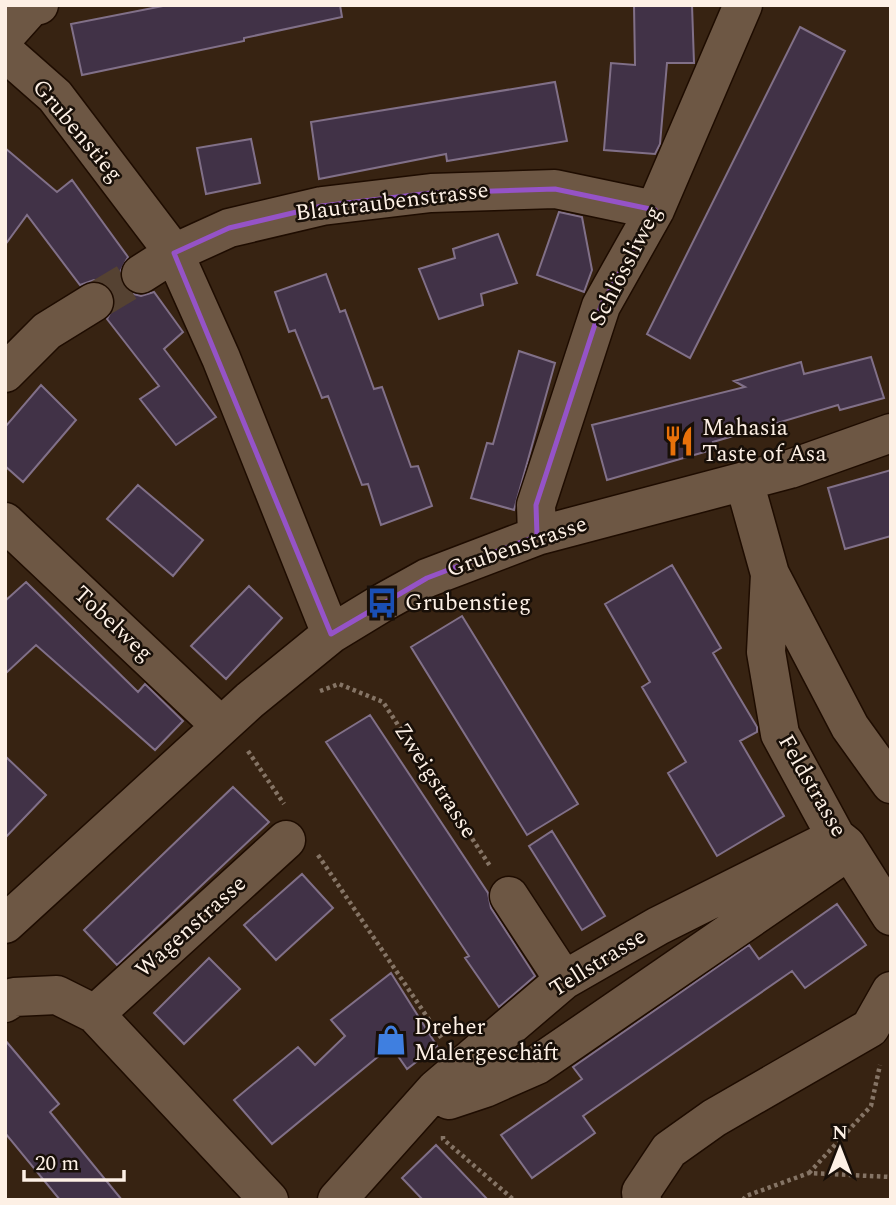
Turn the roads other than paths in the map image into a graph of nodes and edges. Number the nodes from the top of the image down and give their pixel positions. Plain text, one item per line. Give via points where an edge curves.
1 (39, 5) edge
2 (743, 5) edge
3 (5, 36) edge
4 (5, 51) edge
5 (655, 210) junction
6 (174, 253) junction
7 (141, 274) tunnel mouth
8 (94, 302) tunnel mouth
9 (5, 373) edge
10 (891, 433) edge
11 (744, 481) junction
12 (5, 522) edge
13 (537, 536) junction
14 (770, 574) junction
15 (331, 634) junction
16 (221, 726) junction
17 (891, 784) edge
18 (296, 832) road end
19 (841, 841) junction
20 (509, 896) road end
21 (891, 916) edge
22 (5, 924) edge
23 (564, 980) junction
24 (891, 991) edge
25 (5, 1003) edge
26 (95, 1014) junction
27 (454, 1083) junction
28 (269, 1200) edge
29 (337, 1200) edge
30 (642, 1200) edge

1 - 3 street via 31,7
2 - 5 street, Schlössliweg
4 - 6 street, Grubenstieg via 55,96
5 - 6 street, Blautraubenstrasse via 555,189 431,192 322,206 243,225
5 - 13 street, Schlössliweg via 601,306 536,505
6 - 7 street, Blautraubenstrasse
6 - 15 street, Grubenstieg
8 - 9 street via 47,331
10 - 11 street, Grubenstrasse
11 - 13 street, Grubenstrasse
11 - 14 street, Feldstrasse
12 - 16 street, Tobelweg
13 - 15 street, Grubenstrasse via 427,578
14 - 17 street via 850,727
14 - 19 street, Feldstrasse via 766,652 780,734
15 - 16 street, Grubenstrasse
16 - 22 street, Grubenstrasse
18 - 26 street, Wagenstrasse
19 - 21 street, Feldstrasse
19 - 23 street, Tellstrasse via 658,926
19 - 27 street, Tellstrasse via 841,856 537,1065 485,1088
20 - 23 street
23 - 27 street, Tellstrasse
24 - 30 street via 870,1028 714,1118 669,1150 641,1192
25 - 26 street via 14,998 57,995
26 - 28 street
27 - 29 street, Tellstrasse via 436,1089

